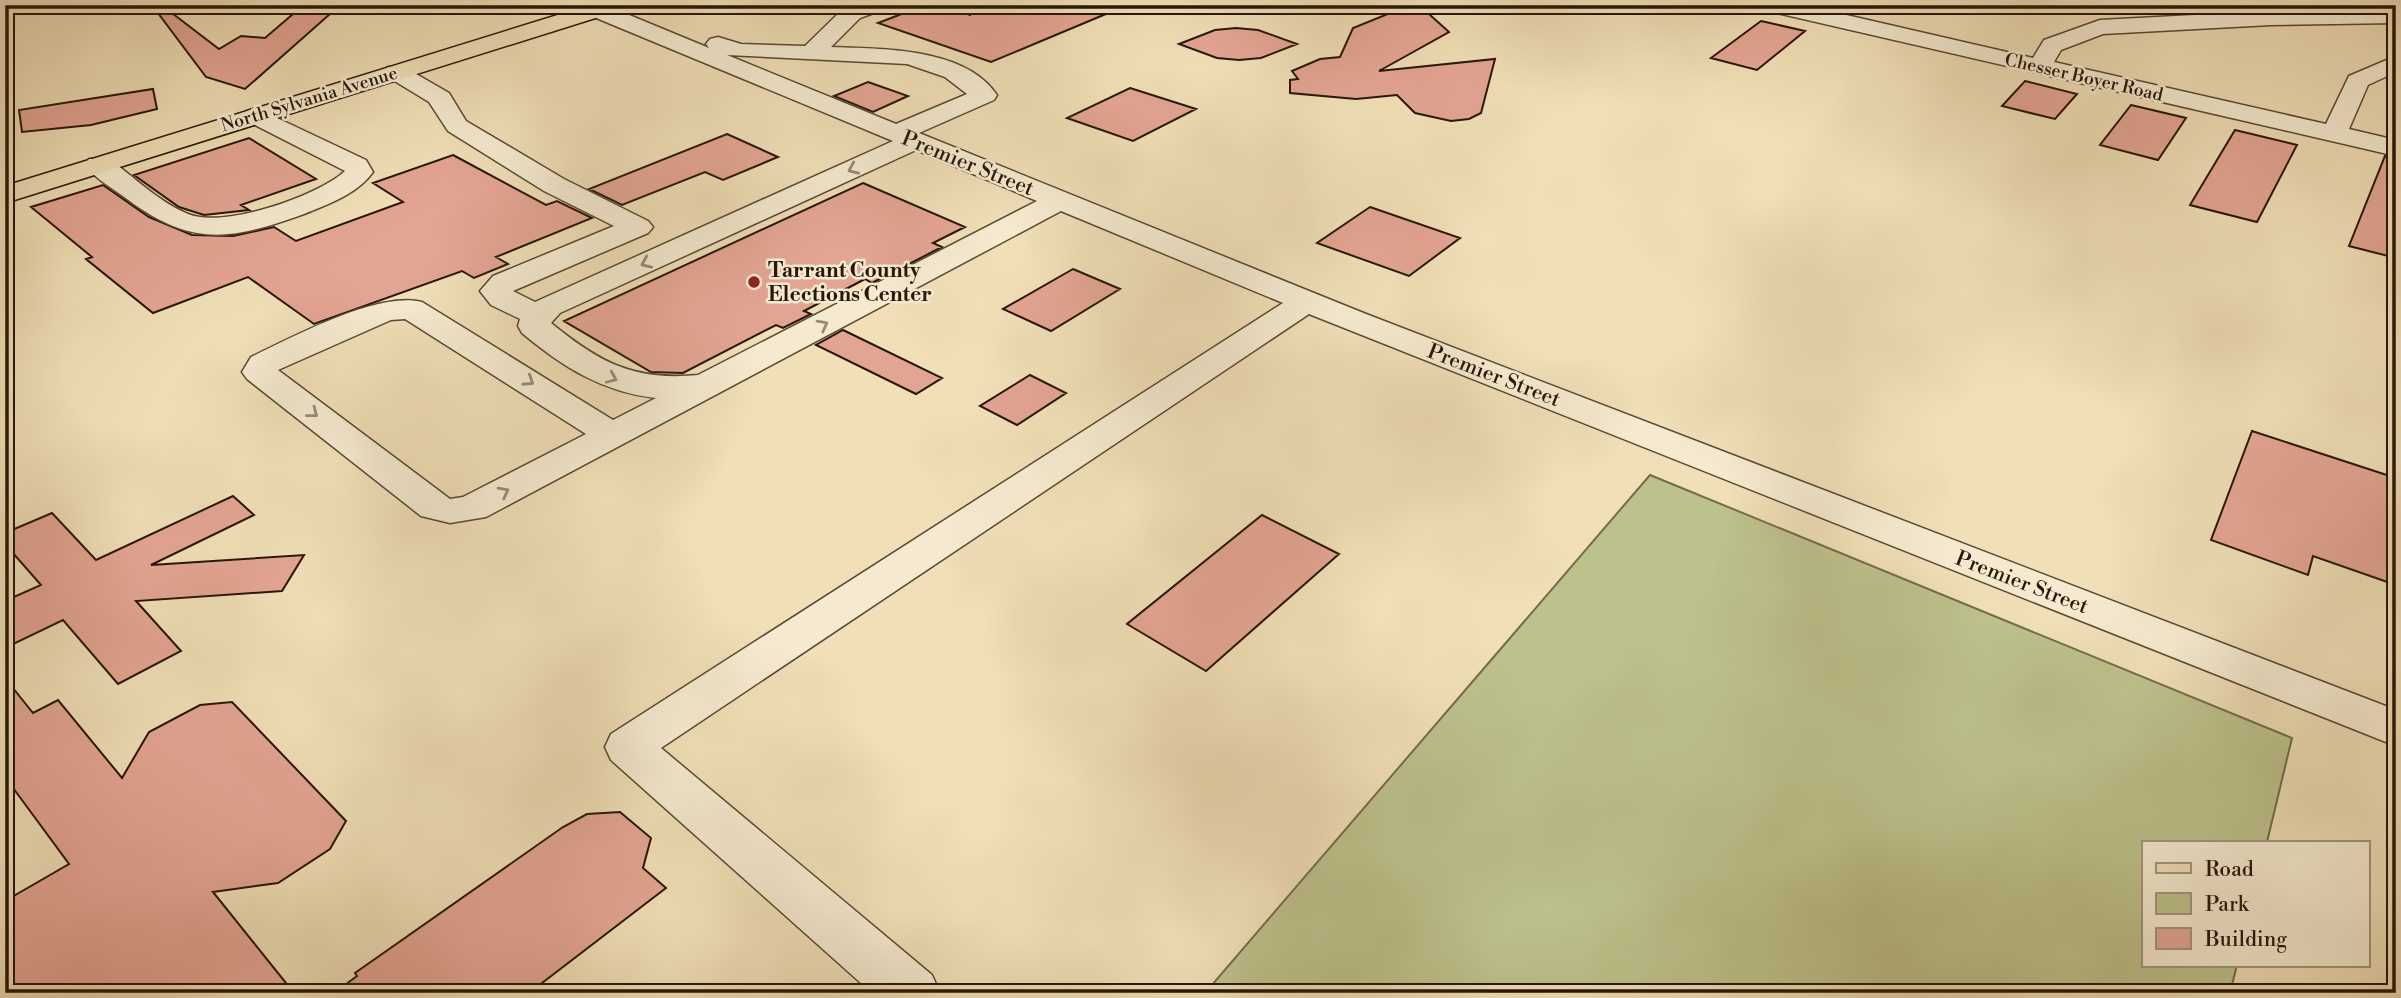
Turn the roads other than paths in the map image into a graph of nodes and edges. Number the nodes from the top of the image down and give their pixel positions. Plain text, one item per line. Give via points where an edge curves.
1 (874, 5) edge
2 (1773, 5) edge
3 (608, 7) edge
4 (1857, 15) edge
5 (2396, 16) edge
6 (812, 53) junction
7 (2396, 63) edge
8 (2040, 66) junction
9 (396, 72) junction
10 (256, 116) junction
11 (2334, 134) junction
12 (906, 137) junction
13 (2396, 148) edge
14 (99, 165) junction
15 (5, 195) edge
16 (1060, 200) junction
17 (1307, 301) junction
18 (537, 315) junction
19 (472, 344) junction
20 (717, 381) junction
21 (613, 435) junction
22 (2396, 729) edge
23 (912, 993) edge

1 - 6 street via 852,13
2 - 4 street, Chesser Boyer Road
3 - 6 street via 738,51
3 - 9 main road, North Sylvania Avenue
3 - 12 street, Premier Street
4 - 8 street, Chesser Boyer Road
5 - 8 street via 2100,27 2052,45
6 - 12 street via 910,57 953,72 985,95
7 - 11 street via 2358,81
8 - 11 street, Chesser Boyer Road
9 - 10 main road, North Sylvania Avenue
9 - 18 street via 440,97 457,126 554,185 638,227 504,283 496,291
10 - 14 main road, North Sylvania Avenue
10 - 14 street via 356,166 359,172 339,189 261,217 206,226 181,222
11 - 13 street, Chesser Boyer Road
12 - 16 street, Premier Street
12 -> 18 street
14 - 15 main road, North Sylvania Avenue
16 - 17 street, Premier Street
20 -> 16 street
17 - 22 street, Premier Street
17 - 23 street via 628,747
18 - 19 street
18 -> 20 street via 534,326 563,351 618,382 656,390
19 -> 21 street
19 -> 21 street via 423,314 398,308 280,356 259,372 435,507 450,511 472,508
20 - 21 street

